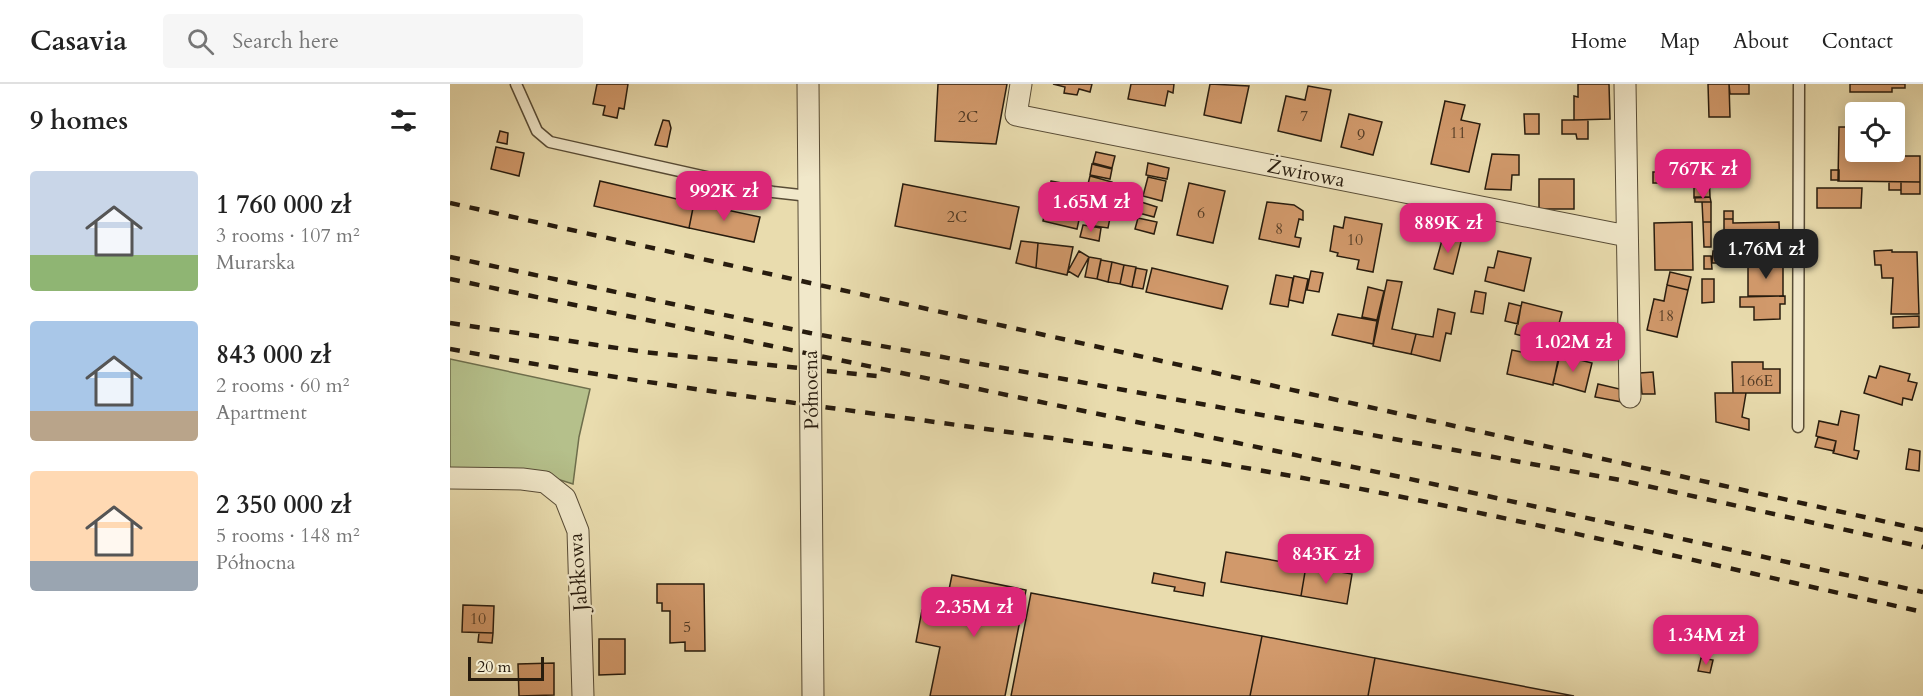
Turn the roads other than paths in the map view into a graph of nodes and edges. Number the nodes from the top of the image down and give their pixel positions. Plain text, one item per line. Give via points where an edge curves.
1 (516, 84) edge
2 (808, 84) edge
3 (1021, 84) edge
4 (1625, 84) edge
5 (1799, 84) edge
6 (809, 196) junction
7 (1627, 236) junction
8 (1630, 397) dead end
9 (1798, 427) dead end
10 (450, 478) edge
11 (583, 696) edge
12 (813, 696) edge

1 - 6 lane via 537,131 550,142 772,192
2 - 6 street, Północna
3 - 7 street, Żwirowa via 1016,115
4 - 7 street
5 - 9 lane
6 - 12 street, Północna
7 - 8 street
10 - 11 street, Jabłkowa via 545,482 565,498 578,531

